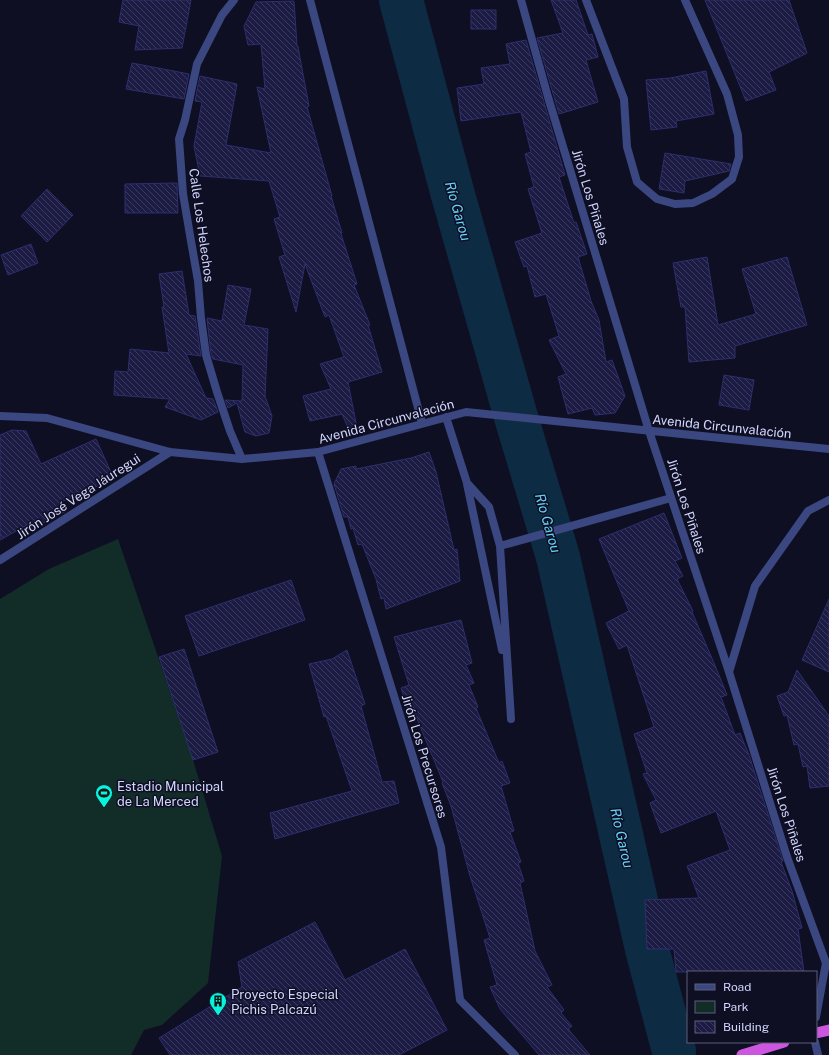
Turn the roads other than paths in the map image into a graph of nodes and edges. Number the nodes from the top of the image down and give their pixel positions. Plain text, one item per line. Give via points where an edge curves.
1 (234, 0) edge
2 (310, 0) edge
3 (521, 0) edge
4 (586, 0) edge
5 (685, 0) edge
6 (0, 416) edge
7 (446, 417) junction
8 (422, 423) junction
9 (649, 431) junction
10 (829, 449) edge
11 (170, 452) junction
12 (318, 452) junction
13 (242, 458) junction
14 (467, 483) junction
15 (671, 498) junction
16 (829, 500) edge
17 (500, 546) junction
18 (0, 560) edge
19 (729, 672) junction
20 (508, 677) junction
21 (511, 719) dead end
22 (817, 1012) edge
23 (829, 1030) edge
24 (817, 1033) edge
25 (781, 1043) edge
26 (815, 1043) edge
27 (515, 1055) edge
28 (742, 1055) edge
29 (818, 1055) edge

1 - 13 street, Calle Los Helechos via 222,15 197,64 179,139 183,194 198,281 206,355
2 - 8 street
3 - 9 street, Jirón Los Piñales
4 - 5 street via 624,99 627,147 637,182 657,199 675,204 693,203 712,194 732,179 739,157 738,135 727,94
6 - 11 street, Avenida Circunvalación via 47,418
7 - 8 street, Avenida Circunvalación
7 - 9 street, Avenida Circunvalación via 466,412
7 - 14 street
8 - 12 street, Avenida Circunvalación
9 - 10 street, Avenida Circunvalación
9 - 15 street, Jirón Los Piñales
11 - 13 street, Avenida Circunvalación
11 - 18 street, Jirón José Vega Jáuregui
12 - 13 street, Avenida Circunvalación
12 - 27 street, Jirón Los Precursores via 441,847 460,1000
14 - 17 street via 489,507
14 - 20 street
15 - 17 street
15 - 19 street, Jirón Los Piñales
16 - 19 street via 808,512 755,586
17 - 20 street
19 - 22 street, Jirón Los Piñales via 787,857 826,963
20 - 21 street
23 - 24 highway
25 - 28 highway
26 - 29 street

